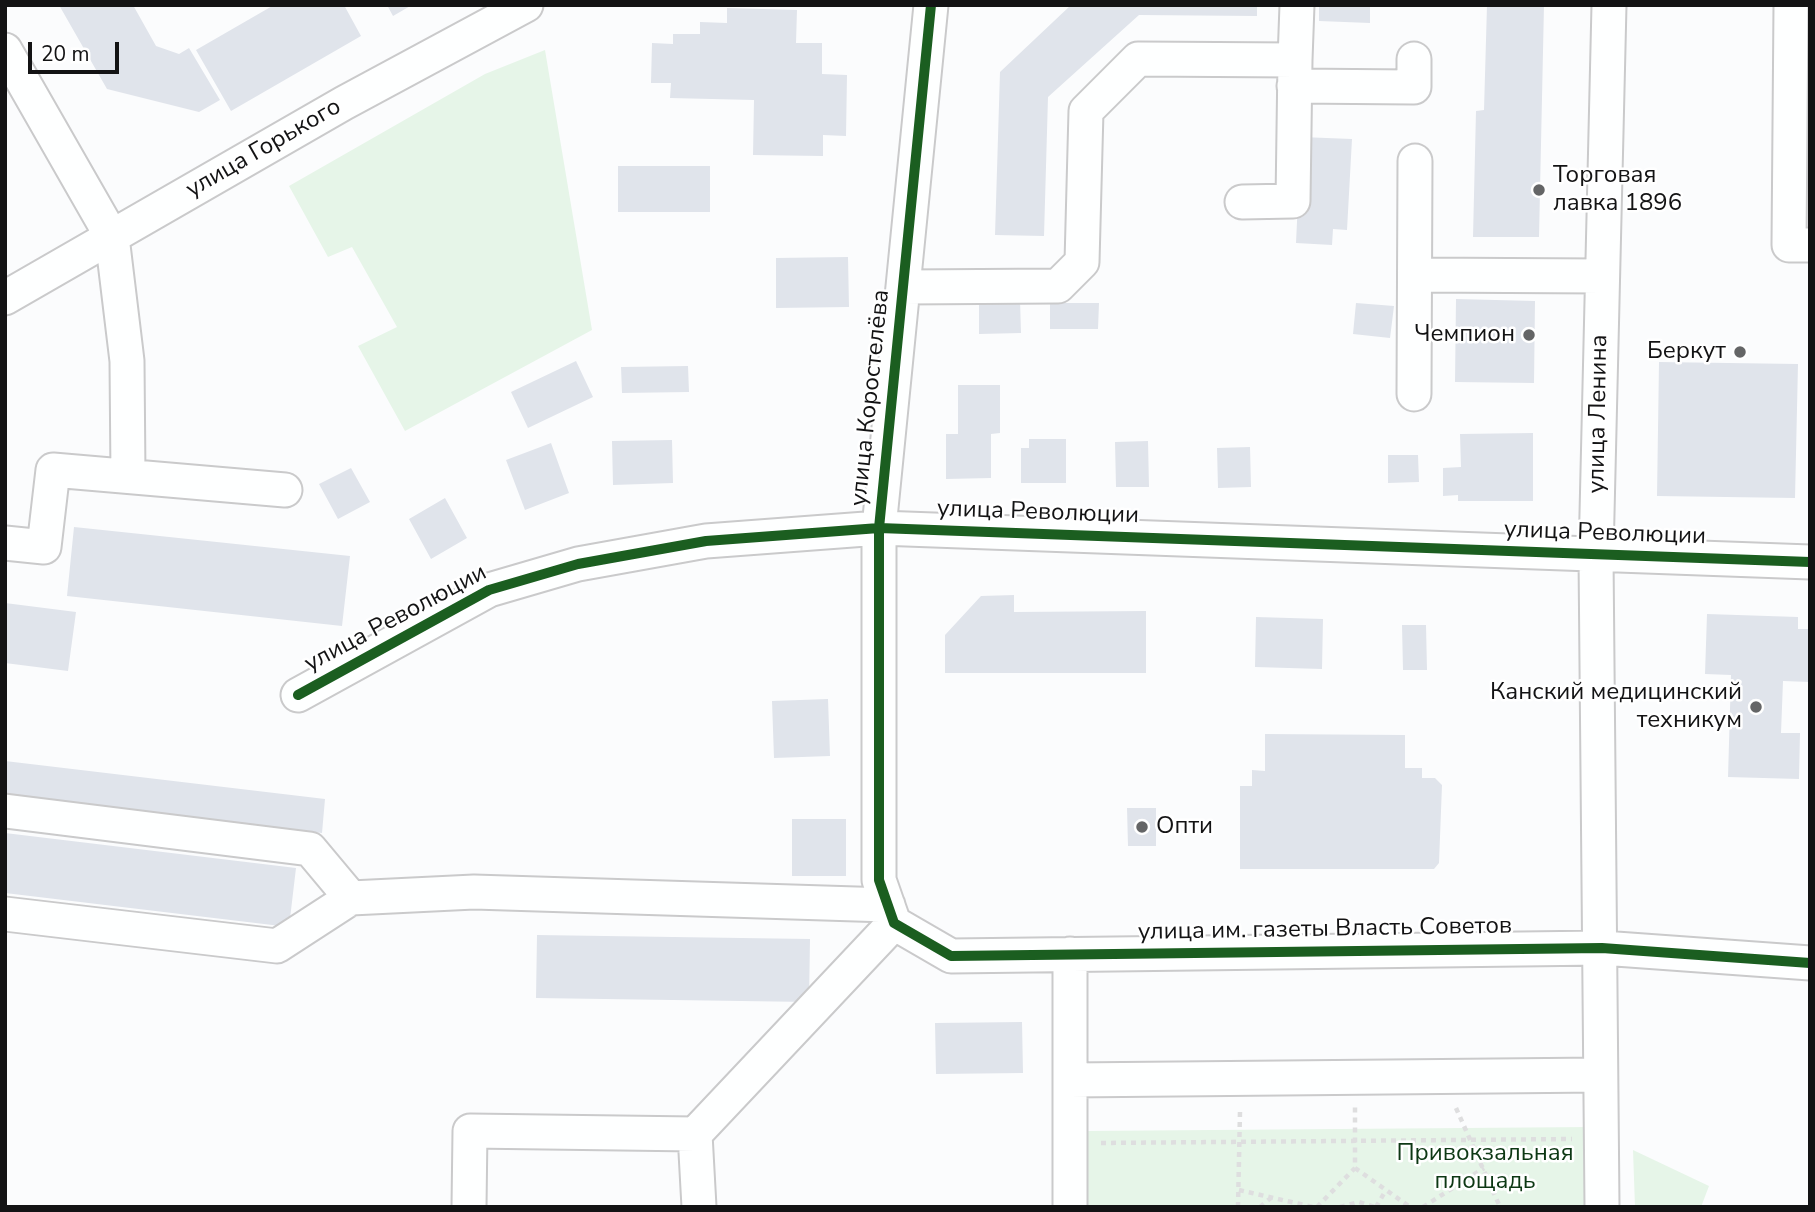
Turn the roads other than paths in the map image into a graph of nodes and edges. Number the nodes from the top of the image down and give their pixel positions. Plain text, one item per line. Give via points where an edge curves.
1 (526, 5) edge
2 (931, 5) edge
3 (1297, 5) edge
4 (1609, 5) edge
5 (1791, 5) edge
6 (5, 50) edge
7 (1413, 59) dead end
8 (1295, 73) junction
9 (1415, 162) dead end
10 (1242, 202) dead end
11 (112, 237) junction
12 (1810, 245) edge
13 (1415, 275) junction
14 (1602, 276) junction
15 (903, 287) junction
16 (5, 298) edge
17 (1414, 394) dead end
18 (128, 476) junction
19 (285, 490) dead end
20 (879, 528) junction
21 (5, 543) edge
22 (1596, 556) junction
23 (1810, 562) edge
24 (298, 695) dead end
25 (5, 811) edge
26 (351, 898) junction
27 (887, 903) junction
28 (5, 914) edge
29 (1602, 948) junction
30 (1070, 954) junction
31 (1810, 963) edge
32 (1600, 1075) junction
33 (1070, 1080) junction
34 (695, 1134) junction
35 (470, 1207) edge
36 (699, 1207) edge
37 (1070, 1207) edge
38 (1602, 1207) edge

1 - 11 street, улица Горького
2 - 15 street, улица Коростелёва
3 - 8 street
4 - 14 street, улица Ленина
5 - 12 street via 1789,245
6 - 11 street
7 - 8 street via 1413,87
8 - 10 street via 1293,201
8 - 15 street via 1138,59 1086,111 1082,262 1058,286
9 - 13 street
11 - 16 street, улица Горького
11 - 18 street via 127,361
13 - 14 street
13 - 17 street
14 - 22 street, улица Ленина
15 - 20 street, улица Коростелёва
18 - 19 street
18 - 21 street via 53,470 44,547
20 - 22 street, улица Революции
20 - 24 street, улица Революции via 706,541 578,564 489,590
20 - 27 street, улица Коростелёва
22 - 23 street, улица Революции
22 - 29 street, улица Ленина
25 - 26 street via 310,849
26 - 27 street via 474,892
26 - 28 street via 277,946
27 - 30 street, улица им. газеты Власть Советов via 951,957
27 - 34 street
29 - 30 street, улица им. газеты Власть Советов
29 - 31 street, улица им. газеты Власть Советов
29 - 32 street, улица Ленина
30 - 33 street
32 - 33 street
32 - 38 street, улица Ленина
33 - 37 street
34 - 35 street via 470,1131
34 - 36 street

